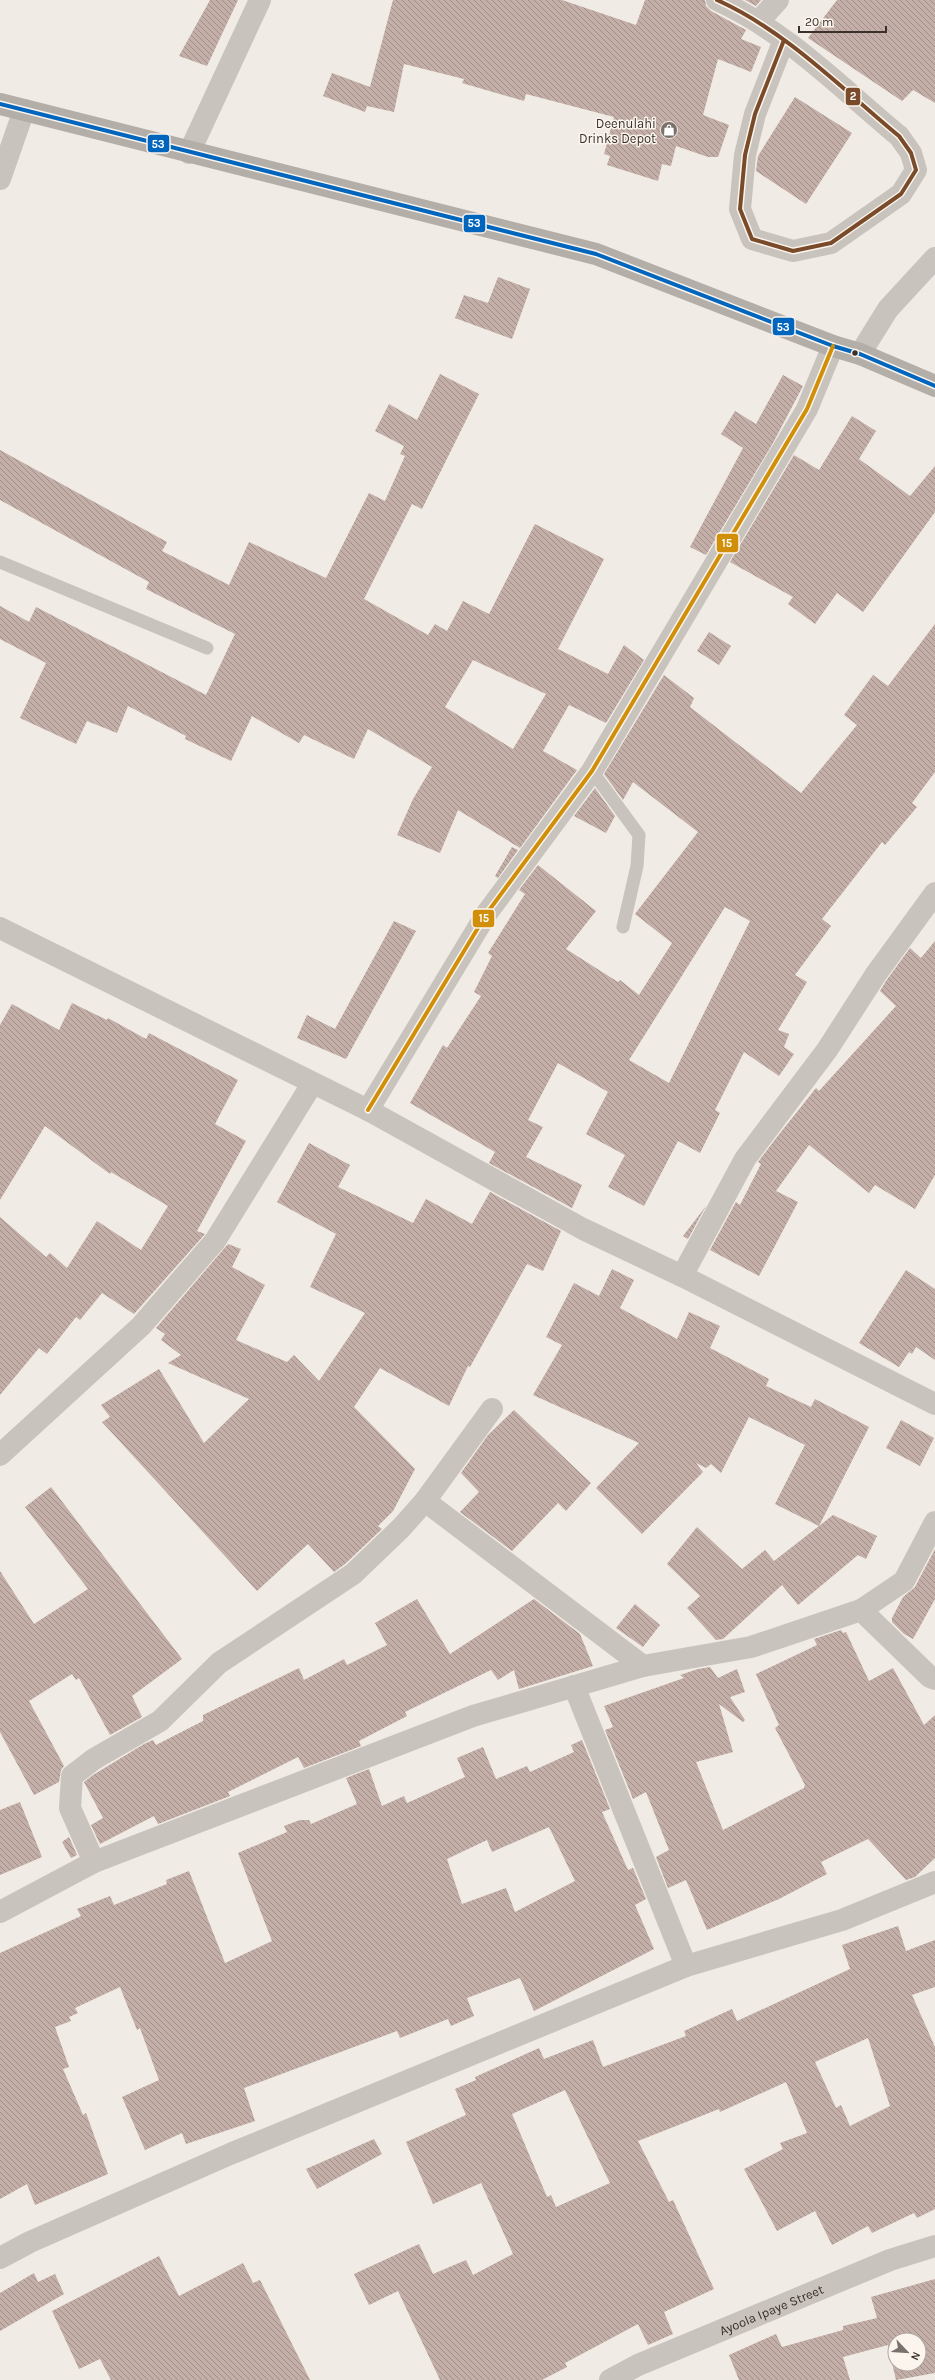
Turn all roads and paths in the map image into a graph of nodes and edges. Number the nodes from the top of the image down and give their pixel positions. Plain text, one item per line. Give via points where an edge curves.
1 (260, 0) edge
2 (717, 0) edge
3 (778, 0) edge
4 (759, 22) junction
5 (784, 40) junction
6 (0, 104) edge
7 (24, 110) junction
8 (189, 152) junction
9 (0, 179) edge
10 (935, 258) edge
11 (833, 346) junction
12 (860, 354) junction
13 (935, 386) edge
14 (0, 562) edge
15 (207, 648) dead end
16 (592, 771) junction
17 (935, 893) edge
18 (623, 927) dead end
19 (3, 936) edge
20 (312, 1084) junction
21 (368, 1110) junction
22 (682, 1276) junction
23 (935, 1404) edge
24 (492, 1409) dead end
25 (0, 1455) edge
26 (425, 1501) junction
27 (935, 1522) edge
28 (861, 1610) junction
29 (643, 1666) junction
30 (935, 1679) edge
31 (574, 1686) junction
32 (94, 1862) junction
33 (935, 1882) edge
34 (0, 1912) edge
35 (686, 1966) junction
36 (935, 2246) edge
37 (0, 2258) edge
38 (610, 2380) edge

1 - 8 street
2 - 4 street
3 - 4 street
4 - 5 street
5 - 5 street via 899,136 911,153 916,170 901,194 831,243 794,251 752,239 740,209 745,155 755,114
6 - 7 highway
7 - 8 highway
7 - 9 street
8 - 11 highway via 596,254
10 - 12 street via 888,309
11 - 12 highway
11 - 16 street via 807,409
12 - 13 highway
14 - 15 lane
16 - 18 lane via 639,835 637,866
16 - 21 street via 487,913
17 - 22 street via 876,974 826,1050 745,1159
19 - 20 street
20 - 21 street
20 - 25 street via 214,1241 141,1326
21 - 22 street via 582,1229
22 - 23 street
24 - 26 street
26 - 29 street
26 - 32 street via 353,1574 219,1663 160,1721 94,1759 72,1776 70,1808
27 - 28 street via 904,1581
28 - 29 street via 751,1647
28 - 30 street
29 - 31 street
31 - 32 street via 473,1716
31 - 35 street
32 - 34 street
33 - 35 street via 842,1920
35 - 37 street via 230,2154 30,2242
36 - 38 street, Ayoola Ipaye Street via 890,2260 638,2365

